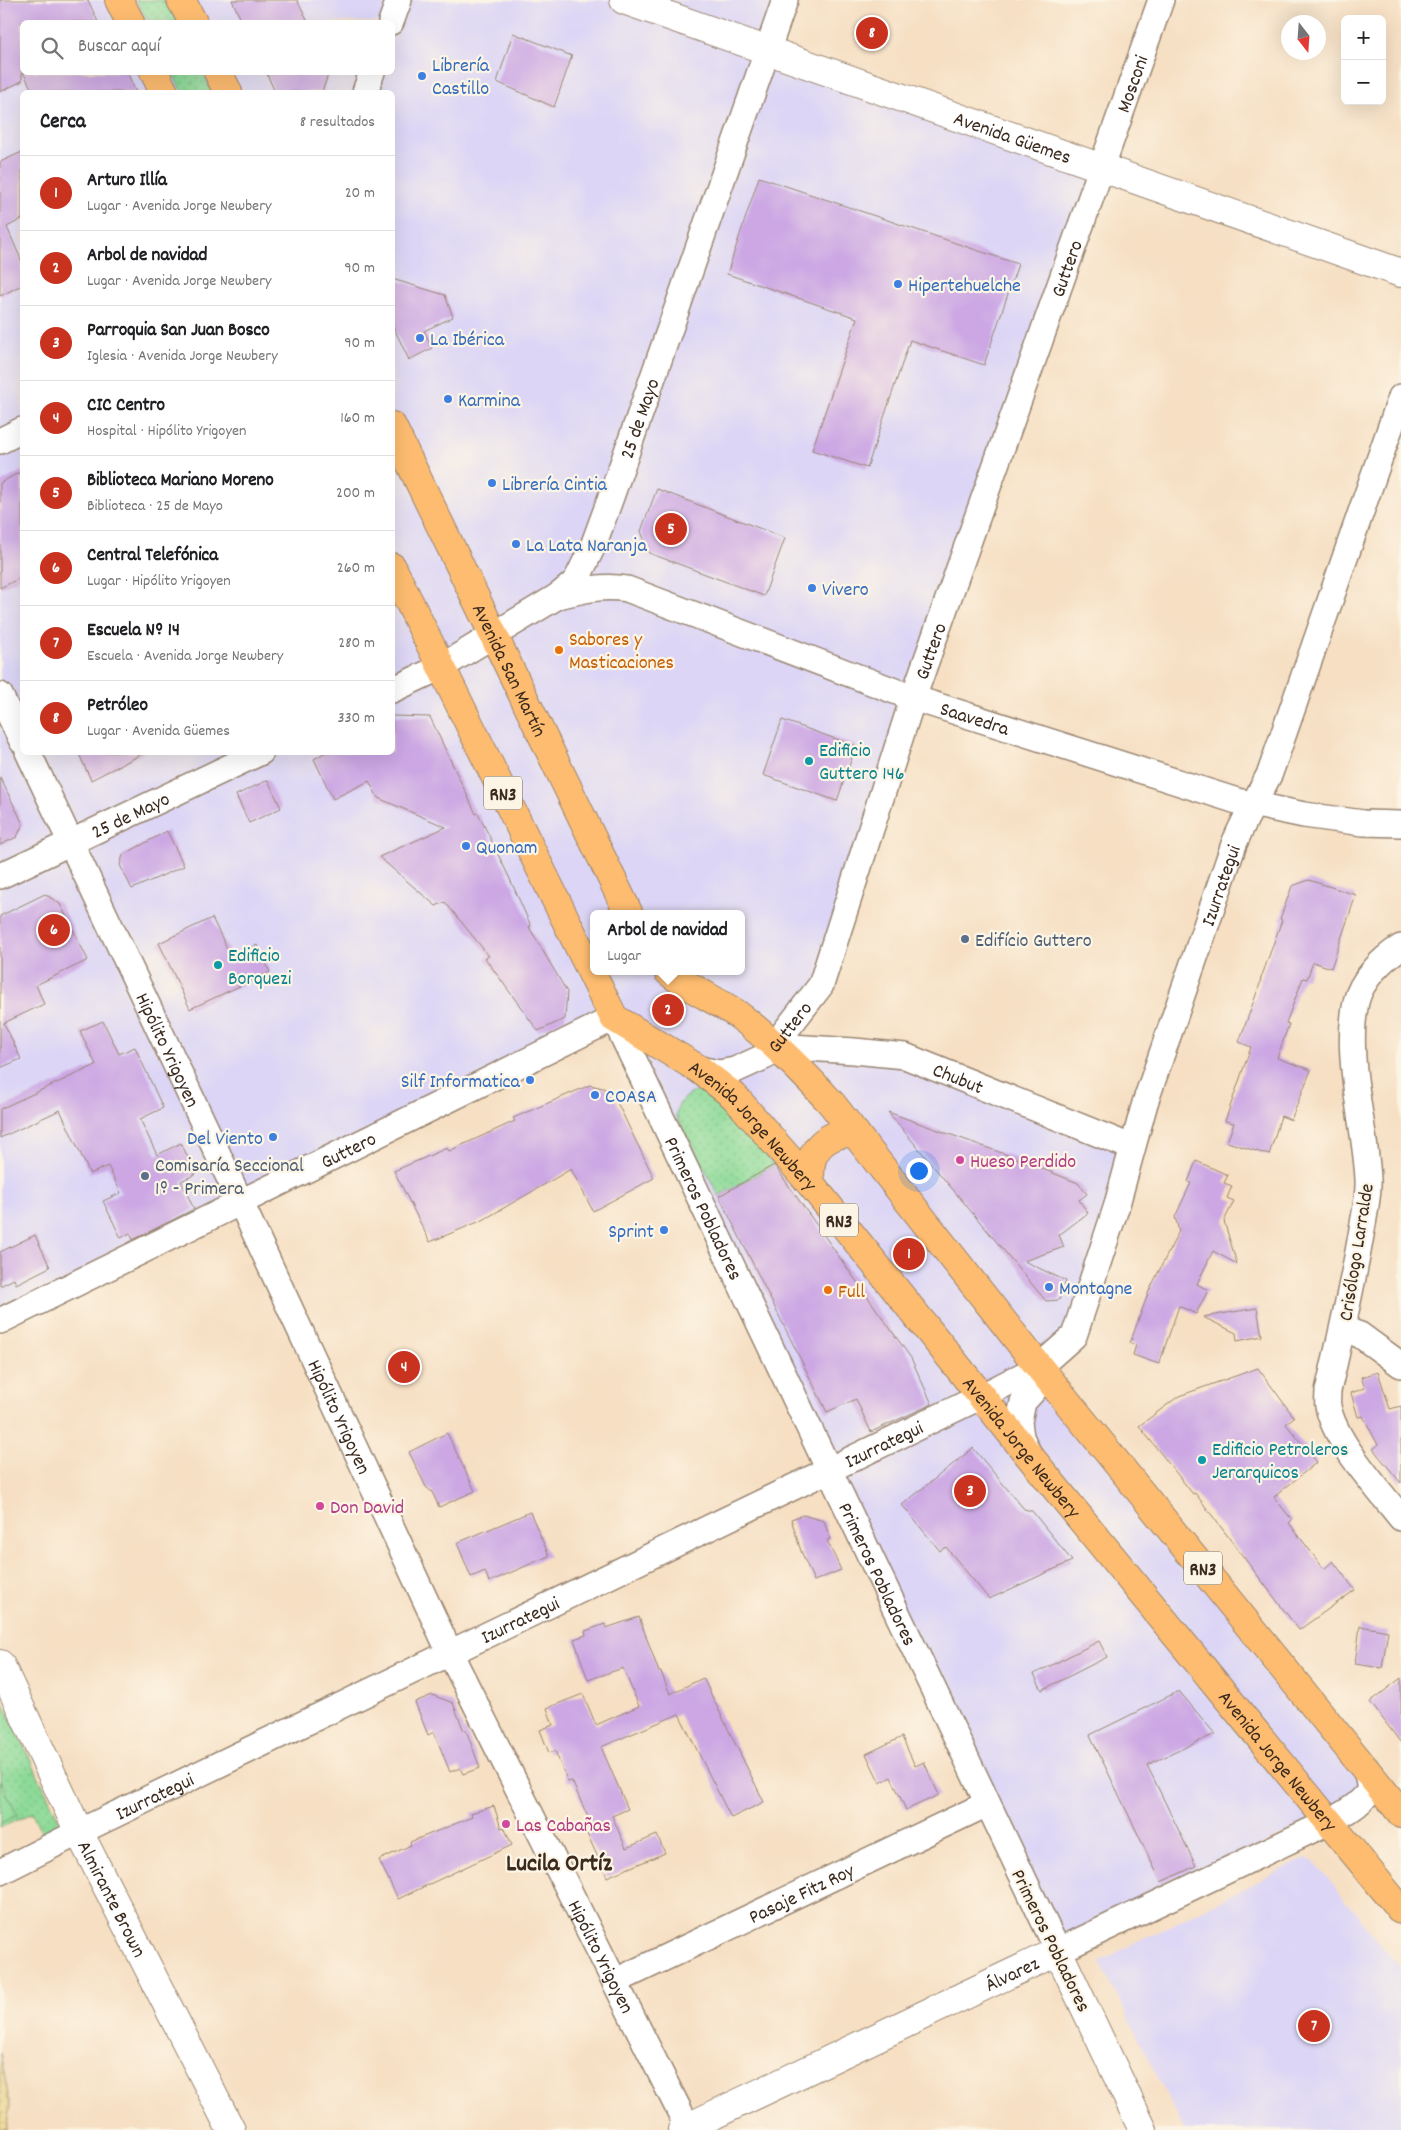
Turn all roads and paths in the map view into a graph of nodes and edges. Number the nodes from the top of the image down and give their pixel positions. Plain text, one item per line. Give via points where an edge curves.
1 (119, 0) edge
2 (181, 0) edge
3 (399, 0) edge
4 (624, 0) edge
5 (785, 0) edge
6 (1161, 0) edge
7 (129, 20) edge
8 (191, 20) edge
9 (392, 20) edge
10 (767, 52) junction
11 (156, 75) edge
12 (220, 75) edge
13 (371, 75) edge
14 (163, 90) edge
15 (227, 90) edge
16 (366, 90) edge
17 (1102, 168) junction
18 (1401, 273) edge
19 (1401, 397) edge
20 (20, 431) edge
21 (395, 432) edge
22 (0, 441) edge
23 (395, 573) edge
24 (558, 596) junction
25 (495, 634) junction
26 (441, 667) junction
27 (395, 689) edge
28 (0, 695) edge
29 (913, 698) junction
30 (20, 737) edge
31 (29, 755) edge
32 (254, 755) edge
33 (1254, 805) junction
34 (1401, 824) edge
35 (72, 842) junction
36 (0, 876) edge
37 (627, 910) edge
38 (1400, 948) edge
39 (590, 969) edge
40 (593, 975) edge
41 (673, 975) edge
42 (614, 1018) junction
43 (775, 1046) junction
44 (699, 1068) junction
45 (856, 1134) junction
46 (1131, 1147) junction
47 (810, 1183) junction
48 (241, 1203) junction
49 (0, 1321) edge
50 (1343, 1329) junction
51 (1401, 1365) edge
52 (1040, 1367) junction
53 (982, 1396) junction
54 (1031, 1458) junction
55 (830, 1470) junction
56 (1401, 1518) edge
57 (450, 1653) junction
58 (0, 1664) edge
59 (1366, 1768) junction
60 (987, 1804) junction
61 (1401, 1813) edge
62 (1328, 1821) junction
63 (79, 1832) junction
64 (0, 1872) edge
65 (1401, 1910) edge
66 (1058, 1951) junction
67 (616, 1982) junction
68 (686, 2129) edge
69 (231, 2130) edge
70 (1143, 2130) edge

1 - 7 highway
2 - 8 highway
3 - 9 street
4 - 10 street, Avenida Güemes
5 - 10 street, 25 de Mayo
6 - 17 street, Mosconi
10 - 17 street, Avenida Güemes
10 - 24 street, 25 de Mayo via 593,546 576,581
11 - 14 highway
12 - 15 highway
13 - 16 street
17 - 18 street, Avenida Güemes
17 - 29 street, Guttero
19 - 33 street, Izurrategui via 1270,773
20 - 22 street
21 - 25 highway, Avenida San Martín
23 - 26 highway, RN3
24 - 25 street, 25 de Mayo
24 - 29 street, Saavedra via 608,586 627,589
25 - 26 street, 25 de Mayo
25 - 37 highway, Avenida San Martín
26 - 27 street, 25 de Mayo
26 - 39 highway, RN3
28 - 30 street
29 - 33 street, Saavedra
29 - 43 street, Guttero via 821,985
31 - 35 street, Hipólito Yrigoyen
32 - 35 street, 25 de Mayo
33 - 34 street, Saavedra via 1363,823
33 - 46 street, Izurrategui via 1234,844
35 - 36 street, 25 de Mayo
35 - 48 street, Hipólito Yrigoyen
38 - 50 street, Crisólogo Larralde via 1367,980 1357,999 1353,1021 1353,1049 1368,1180
40 - 42 highway, RN3
41 - 43 highway, RN3 via 736,1014
42 - 44 highway, Avenida Jorge Newbery / RN3
42 - 48 street, Guttero
42 - 55 street, Primeros Pobladores
43 - 44 street, Guttero via 766,1056 735,1070 720,1073
43 - 45 highway, RN3 via 805,1074
43 - 46 street, Chubut via 905,1056
44 - 47 highway, Avenida Jorge Newbery / RN3 via 734,1096
45 - 47 highway via 848,1132 830,1137 816,1150
45 - 52 highway, RN3
46 - 52 street, Izurrategui via 1116,1208 1074,1336
47 - 53 highway, Avenida Jorge Newbery / RN3
48 - 49 street, Guttero
48 - 57 street, Hipólito Yrigoyen
50 - 51 street via 1360,1335
50 - 56 street, Crisólogo Larralde via 1328,1391 1328,1406 1334,1426
52 - 53 street, Izurrategui
52 - 54 street via 1034,1390 1023,1402 1019,1422 1021,1437
52 - 59 highway, RN3
53 - 54 highway, Avenida Jorge Newbery / RN3
53 - 55 street, Izurrategui
54 - 62 highway, Avenida Jorge Newbery / RN3
55 - 57 street, Izurrategui
55 - 60 street, Primeros Pobladores
57 - 63 street, Izurrategui
57 - 67 street, Hipólito Yrigoyen
58 - 63 street, Almirante Brown
59 - 61 highway, RN3
59 - 62 street, Álvarez via 1370,1790 1364,1799
60 - 66 street, Primeros Pobladores
60 - 67 street, Pasaje Fitz Roy
62 - 65 highway, Avenida Jorge Newbery / RN3
62 - 66 street, Álvarez
63 - 64 street, Izurrategui
63 - 69 street, Almirante Brown
66 - 68 street, Álvarez
66 - 70 street, Primeros Pobladores
67 - 68 street, Hipólito Yrigoyen

